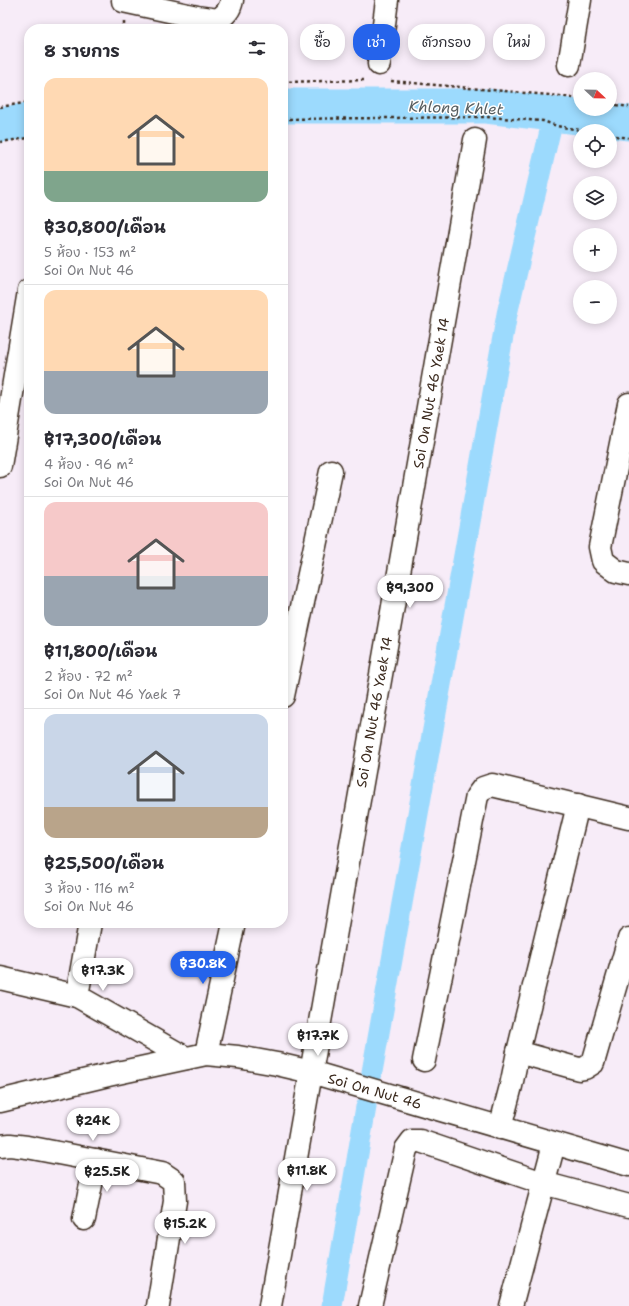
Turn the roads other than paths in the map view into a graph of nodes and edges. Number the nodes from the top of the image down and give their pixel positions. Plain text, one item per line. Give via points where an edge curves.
1 (124, 0) edge
2 (232, 0) edge
3 (387, 0) edge
4 (580, 0) edge
5 (569, 65) dead end
6 (379, 75) road end
7 (475, 140) dead end
8 (24, 321) edge
9 (629, 404) edge
10 (0, 466) edge
11 (331, 471) dead end
12 (629, 574) edge
13 (288, 673) edge
14 (578, 805) junction
15 (629, 818) edge
16 (89, 928) edge
17 (233, 928) edge
18 (629, 939) edge
19 (0, 978) edge
20 (77, 996) junction
21 (518, 1052) junction
22 (196, 1056) junction
23 (424, 1060) dead end
24 (311, 1072) junction
25 (0, 1100) edge
26 (500, 1128) junction
27 (554, 1144) junction
28 (0, 1146) edge
29 (96, 1160) junction
30 (629, 1165) edge
31 (543, 1183) junction
32 (629, 1206) edge
33 (84, 1219) dead end
34 (158, 1306) edge
35 (270, 1306) edge
36 (370, 1306) edge
37 (510, 1306) edge

1 - 2 street via 218,20 228,13
3 - 6 street
4 - 5 street
7 - 24 street, Soi On Nut 46 Yaek 14
8 - 10 street
9 - 12 street via 600,547 603,561 616,571
11 - 13 street
14 - 15 street
14 - 21 street
14 - 23 street via 492,785 483,788 477,796
16 - 20 street
17 - 22 street
18 - 21 street via 593,1063 580,1068
19 - 20 street
20 - 22 street
21 - 26 street
22 - 24 street, Soi On Nut 46 via 238,1057
22 - 25 street, Soi On Nut 46
24 - 26 street, Soi On Nut 46
24 - 35 street, Soi On Nut 46 Yaek 14
26 - 27 street, Soi On Nut 46
27 - 30 street, Soi On Nut 46
27 - 31 street
28 - 29 street via 27,1147
29 - 33 street
29 - 34 street via 162,1173 174,1181 175,1201
31 - 32 street
31 - 36 street via 420,1141 412,1141 406,1149
31 - 37 street

